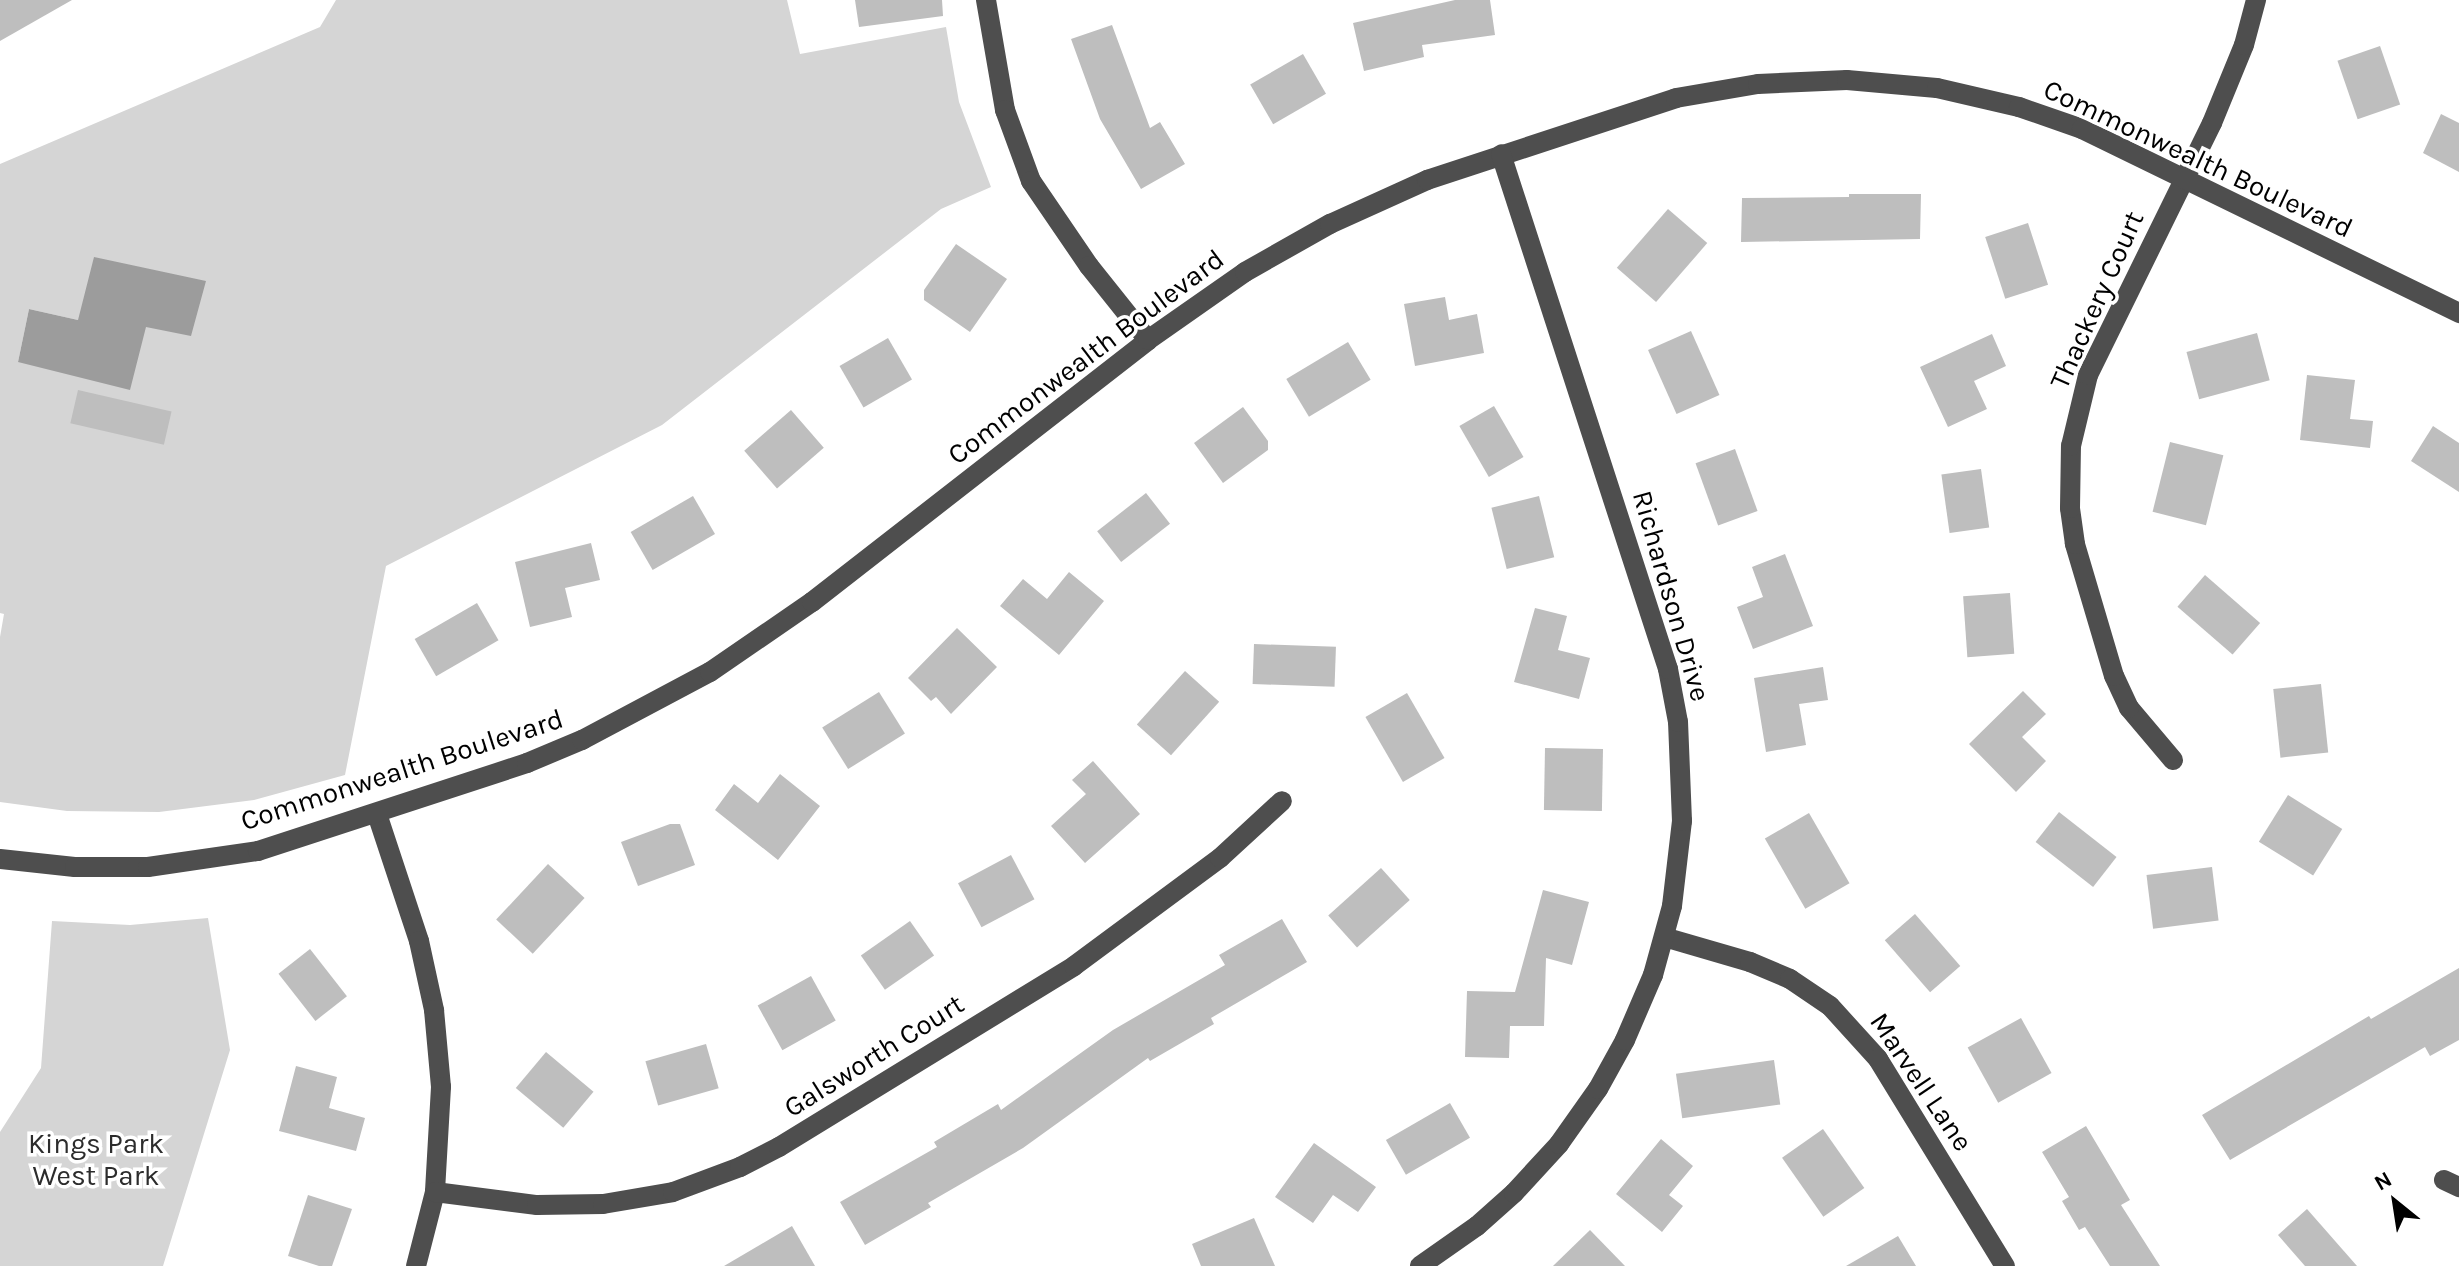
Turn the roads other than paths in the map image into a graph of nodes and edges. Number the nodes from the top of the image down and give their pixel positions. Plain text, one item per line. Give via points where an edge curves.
1 (986, 0) edge
2 (2256, 0) edge
3 (1501, 154) junction
4 (2185, 178) junction
5 (2459, 313) edge
6 (1148, 340) junction
7 (2173, 760) dead end
8 (1282, 801) dead end
9 (377, 814) junction
10 (0, 859) edge
11 (1664, 937) junction
12 (435, 1192) junction
13 (416, 1266) edge
14 (1420, 1266) edge
15 (2005, 1266) edge

1 - 6 street via 1005,110 1031,181
2 - 4 street, Thackery Court via 2244,45
3 - 4 street, Commonwealth Boulevard via 1676,98 1758,84 1847,80 1937,88 2019,107 2082,129
3 - 6 street, Commonwealth Boulevard via 1330,224 1200,301
3 - 11 street, Richardson Drive via 1668,669 1678,722 1682,821
4 - 5 street, Commonwealth Boulevard
4 - 7 street, Thackery Court via 2088,375 2068,474 2075,544 2114,676 2129,708
6 - 9 street, Commonwealth Boulevard via 812,602 710,672 554,751
8 - 12 street, Galsworth Court via 1208,867 1074,966 740,1167 673,1192 603,1204 537,1205
9 - 10 street, Commonwealth Boulevard via 258,851 202,861 75,867
9 - 12 street via 419,941 434,1010 441,1087
11 - 14 street, Richardson Drive via 1625,1040 1559,1144 1486,1218
11 - 15 street, Marvell Lane via 1750,962 1790,979 1830,1006 1878,1059
12 - 13 street

